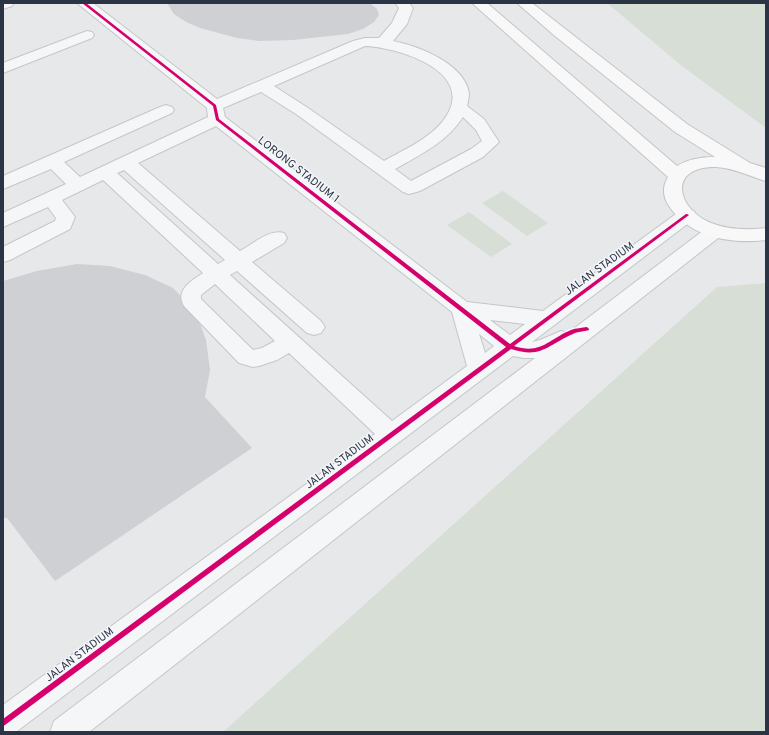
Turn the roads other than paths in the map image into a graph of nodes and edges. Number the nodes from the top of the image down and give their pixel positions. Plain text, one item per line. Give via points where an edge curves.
1 (8, 3) edge
2 (84, 3) edge
3 (402, 3) edge
4 (479, 3) edge
5 (524, 3) edge
6 (3, 5) edge
7 (87, 35) dead end
8 (381, 44) junction
9 (3, 68) edge
10 (263, 86) junction
11 (460, 108) junction
12 (166, 110) dead end
13 (216, 112) junction
14 (53, 161) junction
15 (126, 162) junction
16 (744, 166) junction
17 (383, 169) junction
18 (105, 172) junction
19 (766, 175) edge
20 (677, 176) junction
21 (3, 183) edge
22 (77, 186) junction
23 (50, 198) junction
24 (687, 215) junction
25 (3, 221) edge
26 (715, 230) junction
27 (762, 237) edge
28 (277, 238) dead end
29 (3, 255) edge
30 (239, 261) junction
31 (215, 275) junction
32 (461, 309) junction
33 (547, 319) junction
34 (314, 326) dead end
35 (587, 329) junction
36 (290, 342) junction
37 (509, 346) junction
38 (479, 370) junction
39 (392, 435) junction
40 (3, 723) edge
41 (65, 732) edge

1 - 6 street
2 - 13 street, LORONG STADIUM 1
3 - 8 street via 406,8 403,19
4 - 20 main road
5 - 16 main road via 681,128
7 - 9 street
8 - 10 street via 365,42
8 - 11 street via 412,50 441,66 459,87 462,97
10 - 13 street
10 - 17 street
11 - 17 street via 443,130 412,153
11 - 17 street via 473,115 491,142 477,153 414,187 403,185
12 - 14 street
13 - 15 street
13 - 32 street, LORONG STADIUM 1
14 - 21 street
14 - 22 street
15 - 18 street
15 - 30 street
16 - 19 main road
16 - 20 main road via 728,162 707,162 689,167
18 - 22 street
18 - 31 street
20 - 24 main road via 673,196
22 - 23 street
23 - 25 street
23 - 29 street via 66,217 63,225
24 - 26 main road
24 - 33 street, JALAN STADIUM
26 - 27 main road via 734,235
26 - 35 street
28 - 30 street
30 - 31 street
30 - 34 street
31 - 36 street
31 - 36 street via 197,286 191,293 191,301 247,357 256,360
32 - 33 street
32 - 37 street, LORONG STADIUM 1
32 - 38 street
33 - 37 street, JALAN STADIUM
35 - 37 street via 572,332 547,347 532,351
35 - 41 street
36 - 39 street
37 - 38 street, JALAN STADIUM
38 - 39 street, JALAN STADIUM
39 - 40 street, JALAN STADIUM

